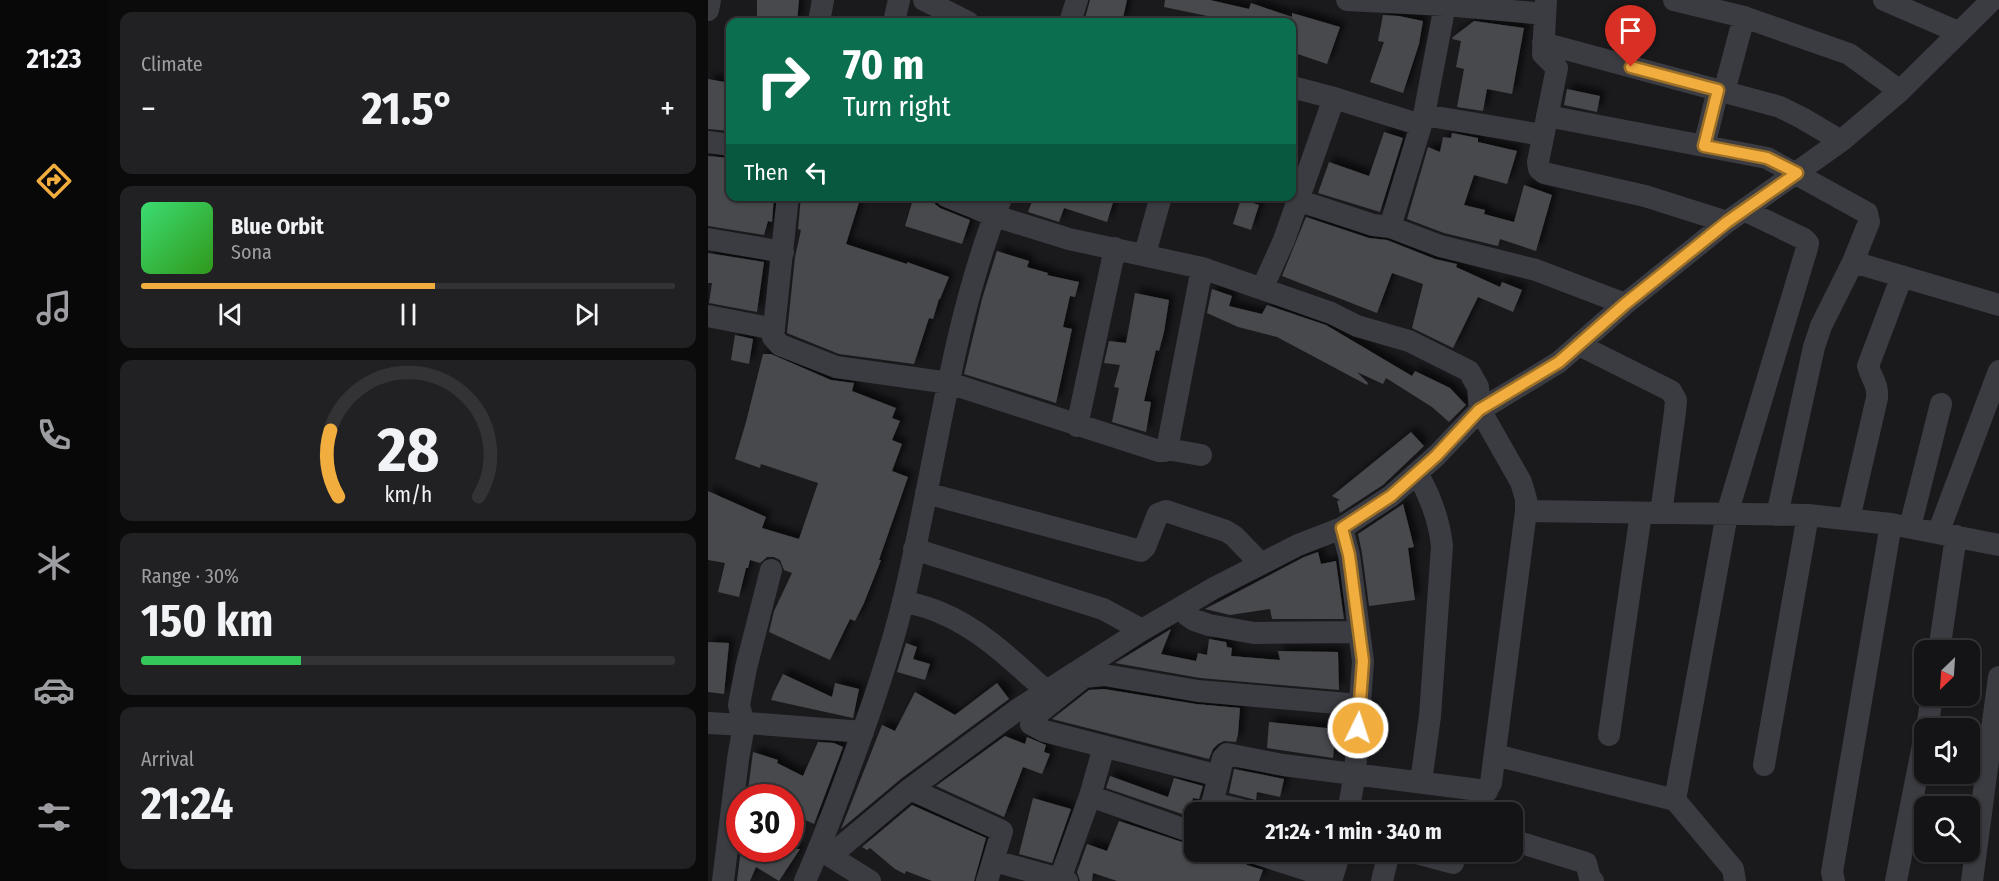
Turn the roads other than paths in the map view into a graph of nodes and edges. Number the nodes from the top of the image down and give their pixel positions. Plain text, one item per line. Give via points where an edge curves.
1 (710, 0) edge
2 (824, 0) edge
3 (899, 0) edge
4 (924, 0) edge
5 (1077, 0) edge
6 (1347, 0) edge
7 (1884, 0) edge
8 (1992, 0) edge
9 (1679, 1) edge
10 (1445, 5) junction
11 (1546, 7) edge
12 (708, 10) edge
13 (1744, 17) junction
14 (820, 18) edge
15 (895, 18) edge
16 (960, 18) edge
17 (1071, 18) edge
18 (1958, 32) junction
19 (1543, 43) junction
20 (1296, 88) edge
21 (1721, 91) junction
22 (1900, 91) junction
23 (1334, 98) junction
24 (1423, 120) junction
25 (1545, 125) junction
26 (1841, 141) junction
27 (708, 142) edge
28 (726, 144) edge
29 (1704, 146) junction
30 (1797, 173) junction
31 (1298, 200) junction
32 (788, 201) edge
33 (972, 201) edge
34 (1160, 201) edge
35 (999, 206) edge
36 (1735, 216) junction
37 (1390, 227) junction
38 (708, 239) edge
39 (1115, 248) junction
40 (783, 252) junction
41 (1145, 254) junction
42 (1853, 262) junction
43 (1202, 268) junction
44 (1902, 276) junction
45 (1262, 289) junction
46 (1625, 304) junction
47 (1999, 305) edge
48 (708, 316) edge
49 (774, 329) junction
50 (1579, 345) junction
51 (1999, 370) edge
52 (949, 383) junction
53 (1941, 404) dead end
54 (1479, 410) junction
55 (1077, 426) junction
56 (1167, 449) junction
57 (1201, 455) dead end
58 (1417, 473) junction
59 (926, 493) junction
60 (1526, 511) junction
61 (1651, 513) junction
62 (1727, 514) junction
63 (1777, 515) junction
64 (1808, 515) junction
65 (1849, 519) junction
66 (1901, 525) junction
67 (1342, 528) junction
68 (1947, 535) junction
69 (1999, 545) edge
70 (914, 549) junction
71 (1261, 564) junction
72 (771, 570) dead end
73 (903, 601) junction
74 (1182, 607) junction
75 (1142, 630) junction
76 (1359, 632) junction
77 (1940, 640) edge
78 (1999, 677) edge
79 (1046, 691) junction
80 (1360, 705) junction
81 (708, 723) edge
82 (744, 725) junction
83 (863, 732) junction
84 (1609, 735) dead end
85 (1104, 747) junction
86 (1495, 755) junction
87 (1764, 765) dead end
88 (1355, 773) junction
89 (1219, 776) junction
90 (1421, 782) junction
91 (1915, 784) edge
92 (910, 789) junction
93 (1487, 791) junction
94 (1090, 796) junction
95 (1675, 800) junction
96 (1212, 802) edge
97 (1350, 802) edge
98 (1480, 802) edge
99 (1184, 829) edge
100 (1523, 843) edge
101 (825, 853) junction
102 (1281, 862) edge
103 (1337, 862) edge
104 (1387, 862) edge
105 (991, 871) edge
106 (1064, 880) edge
107 (1332, 880) edge
108 (723, 881) edge
109 (806, 881) edge
110 (870, 881) edge
111 (1382, 881) edge
112 (1593, 881) edge
113 (1735, 881) edge
114 (1834, 881) edge
115 (1896, 881) edge
116 (1972, 881) edge

1 - 12 street
2 - 14 street
3 - 15 street
4 - 16 street
5 - 17 street
6 - 10 street
7 - 18 street
8 - 18 street
9 - 13 street
10 - 11 street
10 - 24 street
11 - 19 street
13 - 21 street
13 - 22 street via 1849,54
18 - 22 street
19 - 21 street
19 - 25 street via 1544,54 1557,68
20 - 23 street
21 - 26 street via 1780,107
21 - 29 street
22 - 26 street
23 - 24 street
23 - 31 street
24 - 25 street
24 - 37 street
25 - 29 street
25 - 36 street via 1538,162 1544,173
26 - 30 street
27 - 28 street
29 - 30 street via 1767,158
30 - 36 street
30 - 42 street via 1867,213 1869,222
31 - 37 street
31 - 45 street
32 - 40 street
33 - 35 street
34 - 41 street
35 - 39 street via 1069,239
35 - 52 street via 971,289
36 - 46 street
36 - 62 street via 1808,243
37 - 46 street via 1440,246 1536,270
38 - 40 street
39 - 41 street
39 - 55 street
40 - 49 street
41 - 43 street
42 - 44 street
42 - 63 street via 1814,347
43 - 45 street
43 - 56 street
44 - 47 street
44 - 65 street via 1868,366 1878,385 1877,398
45 - 54 street via 1357,326 1409,341 1469,371 1478,387
46 - 50 street
48 - 49 street
49 - 52 street via 773,337 780,345 836,367
50 - 54 street via 1559,362
50 - 61 street via 1671,392 1676,400
51 - 68 street
52 - 55 street
52 - 59 street
53 - 66 street
54 - 58 street
54 - 60 street via 1521,482
55 - 56 street via 1159,452
56 - 57 street
58 - 67 street via 1391,496
58 - 90 street via 1432,500 1442,546 1430,716
59 - 70 street
59 - 71 street via 1141,551 1158,514 1166,511 1226,531
60 - 61 street
60 - 86 street
61 - 62 street
61 - 84 street
62 - 63 street
62 - 95 street
63 - 64 street
64 - 65 street
64 - 87 street
65 - 66 street
66 - 68 street
66 - 114 street via 1832,872
67 - 71 street
67 - 76 street
68 - 69 street
68 - 77 street
70 - 73 street
70 - 75 street via 1103,609
71 - 74 street
72 - 82 street via 741,689 739,705
73 - 79 street via 954,618 997,646
73 - 83 street
74 - 75 street
74 - 76 street via 1194,620 1254,633
75 - 79 street
76 - 80 street via 1363,661
78 - 116 street
79 - 92 street
80 - 85 street via 1198,691 1093,675 1084,677 1032,718 1031,724 1044,731
80 - 88 street
81 - 82 street
82 - 83 street
82 - 108 street
83 - 101 street
85 - 89 street
85 - 94 street
86 - 93 street
86 - 95 street
88 - 89 street via 1227,754 1222,758
88 - 90 street
88 - 97 street
89 - 96 street
90 - 93 street
91 - 115 street
92 - 101 street
92 - 105 street via 1002,831
93 - 98 street
94 - 99 street
94 - 106 street
95 - 113 street via 1733,868
100 - 112 street via 1587,863
101 - 109 street
101 - 110 street
102 - 107 street
103 - 107 street
104 - 111 street
105 - 106 street

